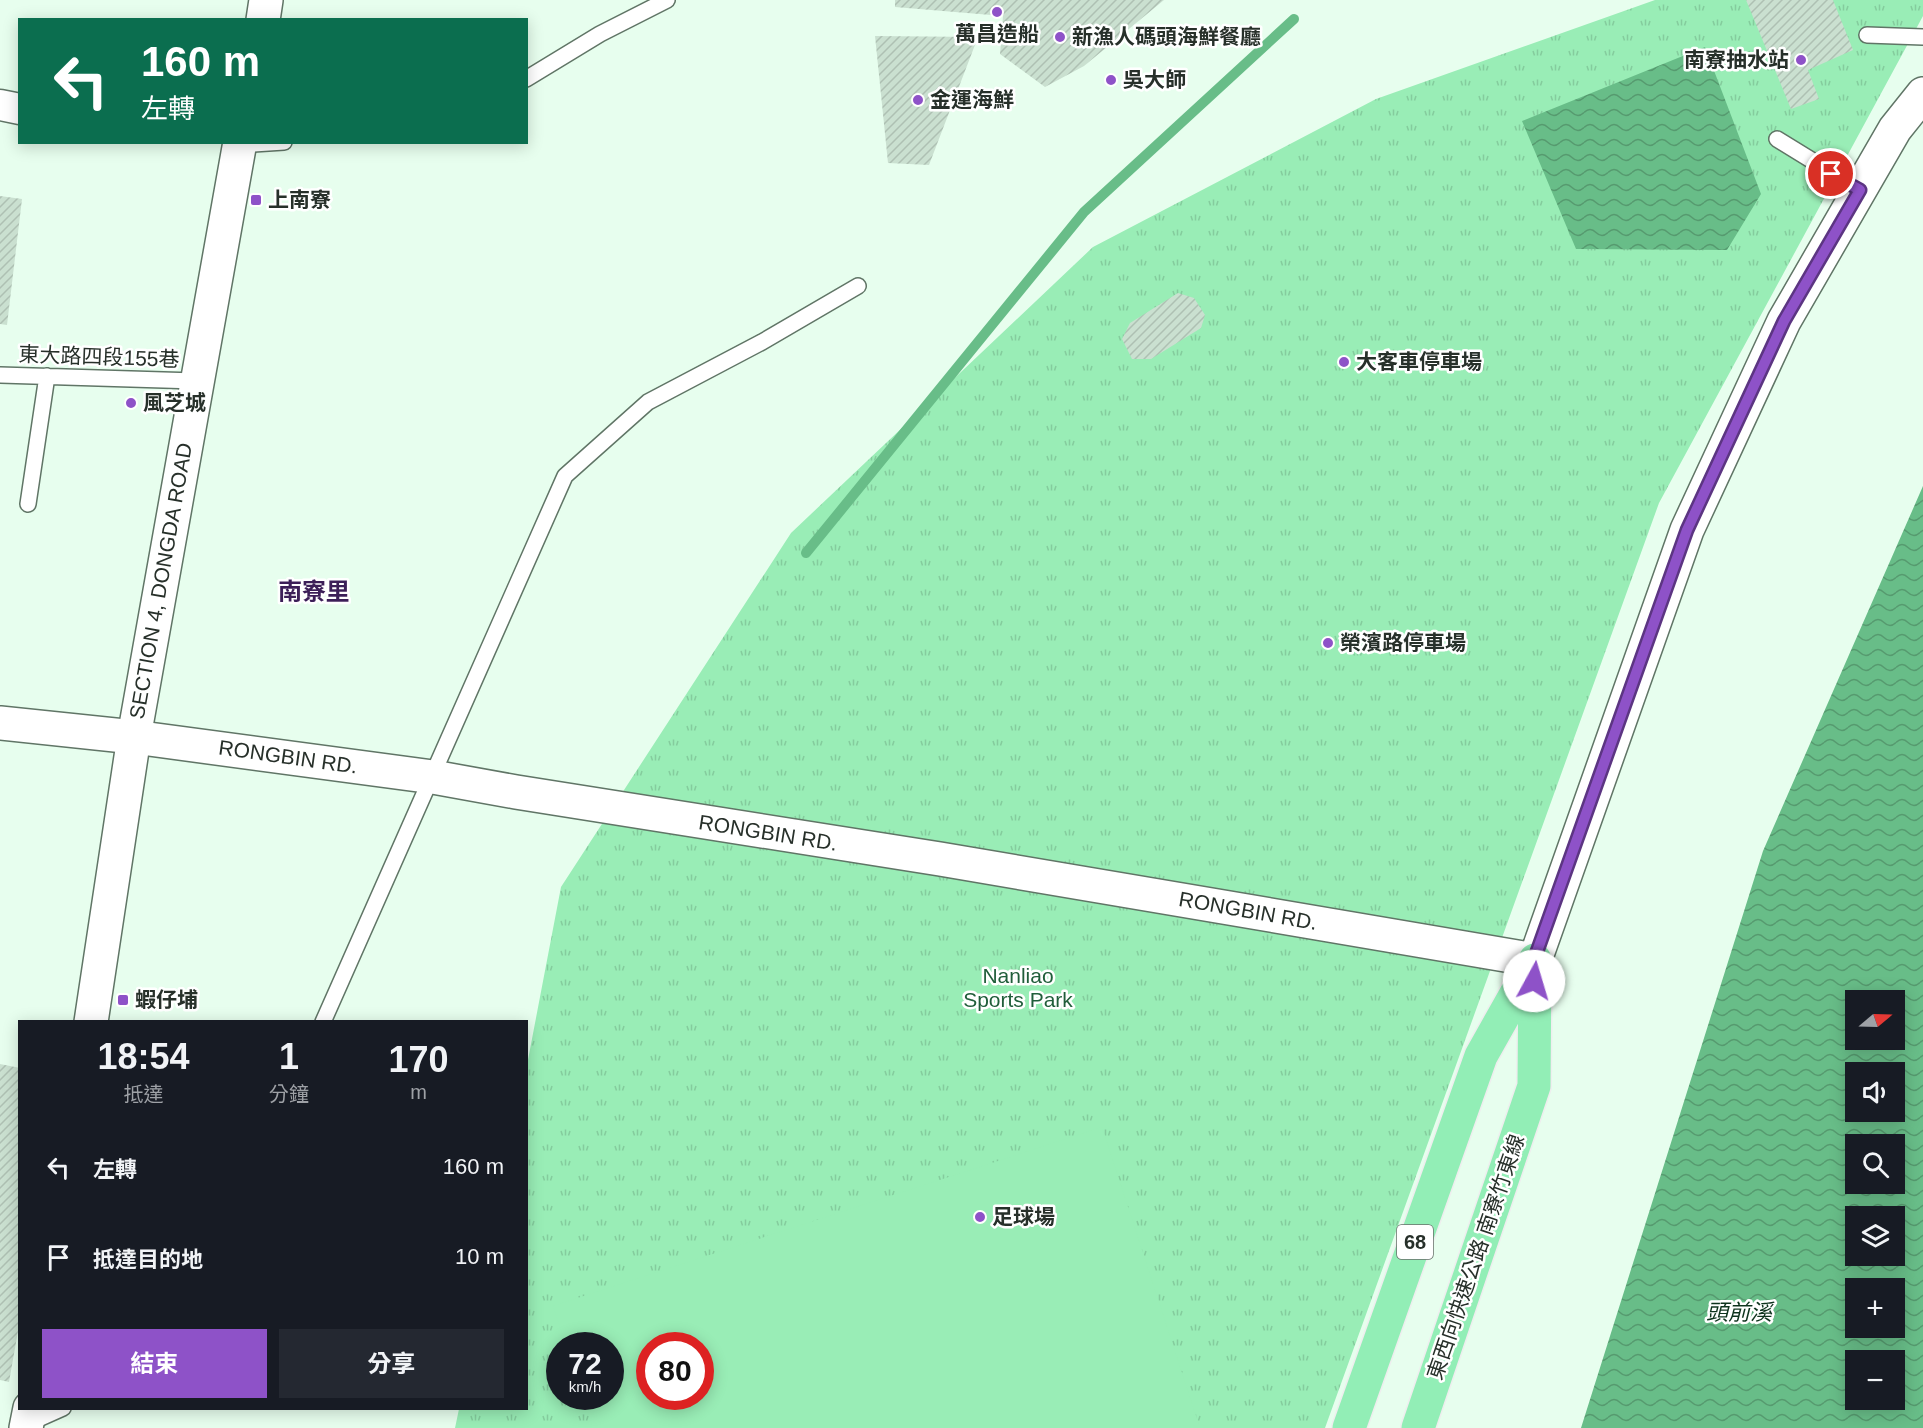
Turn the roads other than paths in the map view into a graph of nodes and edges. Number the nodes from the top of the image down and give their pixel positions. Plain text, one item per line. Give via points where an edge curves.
1 (266, 0) edge
2 (667, 0) edge
3 (263, 18) edge
4 (1867, 35) dead end
5 (1923, 37) edge
6 (528, 78) edge
7 (1923, 94) edge
8 (0, 105) edge
9 (18, 109) edge
10 (1777, 139) dead end
11 (235, 144) edge
12 (1860, 190) junction
13 (858, 286) dead end
14 (0, 375) edge
15 (47, 376) junction
16 (196, 381) junction
17 (28, 504) dead end
18 (0, 723) edge
19 (134, 736) junction
20 (433, 777) junction
21 (1534, 960) junction
22 (91, 1020) edge
23 (324, 1020) edge
24 (57, 1410) edge
25 (28, 1420) edge
26 (1349, 1428) edge
27 (1418, 1428) edge

1 - 3 street
2 - 6 lane via 600,34
4 - 5 lane
7 - 12 street via 1895,129
8 - 9 street
10 - 12 lane
11 - 16 street, SECTION 4, DONGDA ROAD
12 - 21 street via 1784,321 1687,530
13 - 20 lane via 648,402 565,476
14 - 15 lane, 東大路四段155巷
15 - 16 lane, 東大路四段155巷
15 - 17 lane
16 - 19 street, SECTION 4, DONGDA ROAD
18 - 19 street, RONGBIN RD.
19 - 20 street, RONGBIN RD.
19 - 22 street, SECTION 4, DONGDA ROAD
20 - 21 street, RONGBIN RD.
20 - 23 lane
21 - 26 highway, 68 via 1481,1056
21 - 27 highway, 東西向快速公路 南寮竹東線 via 1534,1086
24 - 25 lane

